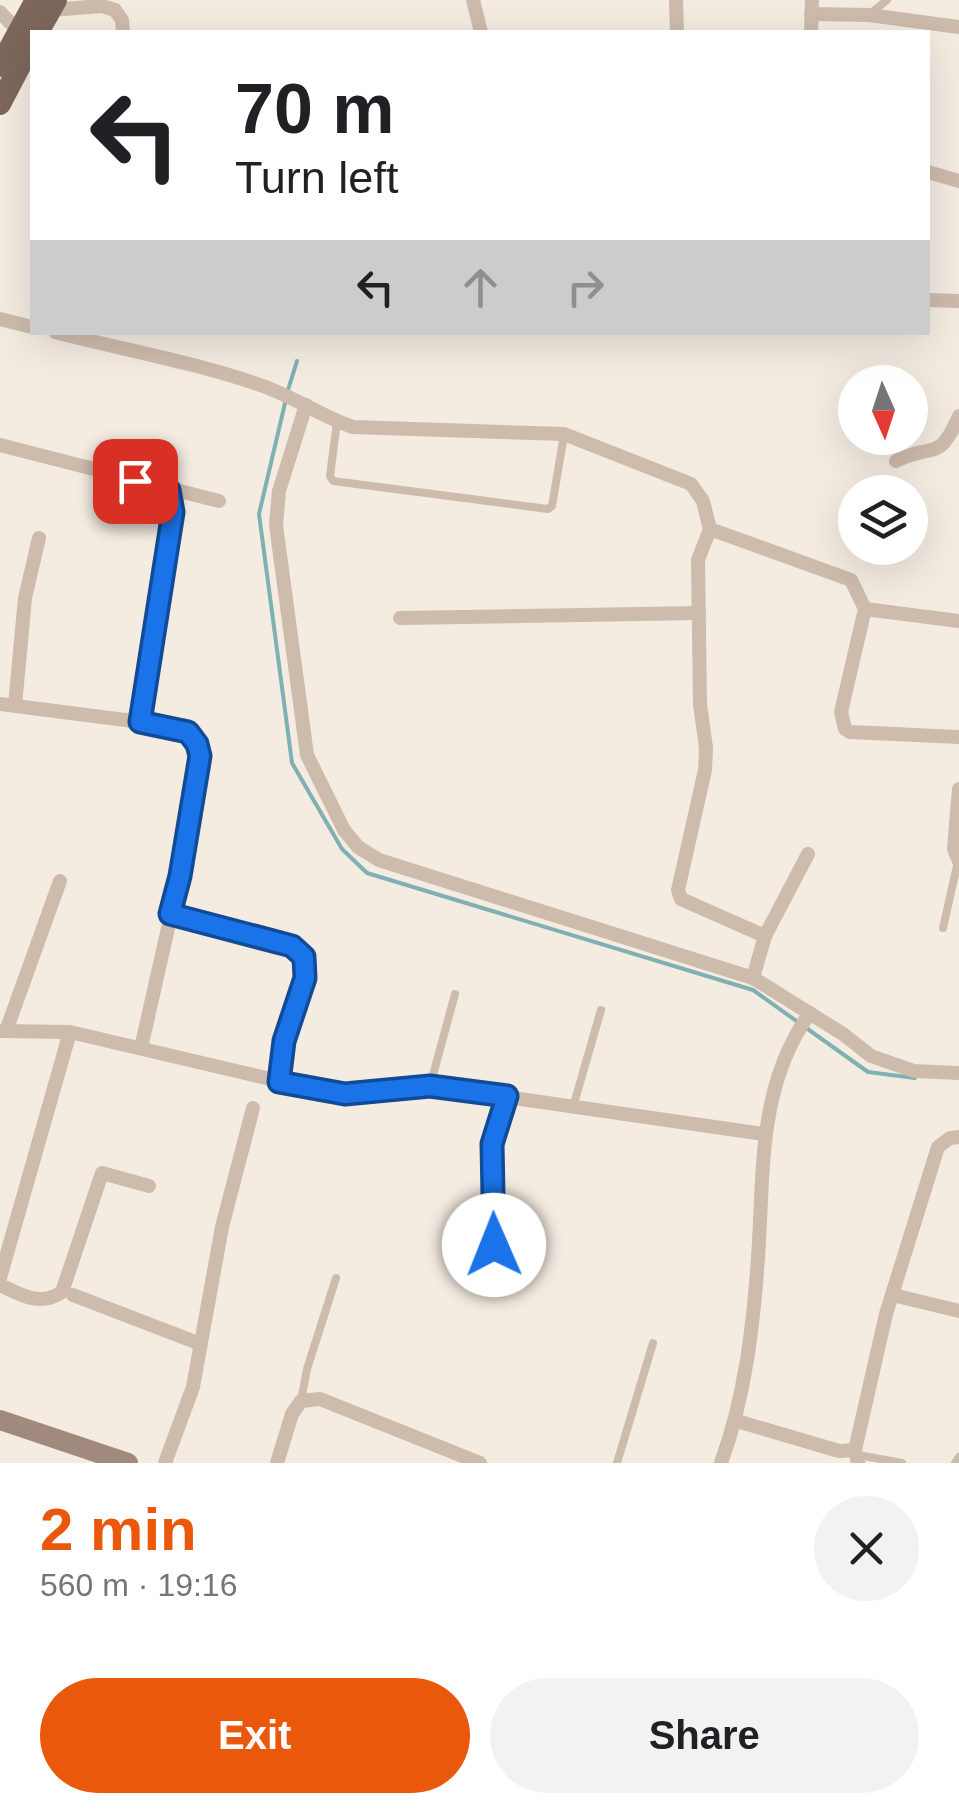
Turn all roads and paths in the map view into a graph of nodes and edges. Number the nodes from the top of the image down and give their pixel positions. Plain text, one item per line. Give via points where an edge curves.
1 (473, 0) edge
2 (676, 0) edge
3 (886, 0) edge
4 (47, 4) edge
5 (812, 7) edge
6 (0, 12) edge
7 (869, 14) junction
8 (959, 27) edge
9 (33, 30) edge
10 (123, 30) edge
11 (480, 30) edge
12 (677, 30) edge
13 (30, 36) edge
14 (1, 62) edge
15 (0, 104) edge
16 (930, 173) edge
17 (959, 181) edge
18 (930, 300) edge
19 (959, 301) edge
20 (0, 319) edge
21 (30, 326) edge
22 (68, 335) edge
23 (304, 404) junction
24 (959, 416) edge
25 (337, 422) junction
26 (564, 434) junction
27 (0, 445) edge
28 (896, 461) dead end
29 (169, 490) junction
30 (219, 501) dead end
31 (710, 528) junction
32 (39, 538) dead end
33 (865, 609) junction
34 (699, 613) junction
35 (400, 618) dead end
36 (959, 621) edge
37 (7, 704) edge
38 (140, 722) junction
39 (959, 736) edge
40 (959, 789) edge
41 (808, 854) dead end
42 (959, 861) edge
43 (60, 880) dead end
44 (170, 914) junction
45 (943, 928) dead end
46 (765, 936) junction
47 (753, 978) junction
48 (455, 994) dead end
49 (601, 1010) dead end
50 (804, 1021) junction
51 (3, 1031) edge
52 (70, 1032) junction
53 (141, 1048) junction
54 (959, 1073) edge
55 (279, 1082) junction
56 (430, 1086) junction
57 (507, 1096) junction
58 (573, 1107) junction
59 (253, 1108) dead end
60 (764, 1134) junction
61 (959, 1137) edge
62 (149, 1186) dead end
63 (494, 1245) dead end
64 (0, 1278) edge
65 (336, 1278) dead end
66 (0, 1286) edge
67 (893, 1294) junction
68 (73, 1295) dead end
69 (959, 1311) edge
70 (198, 1343) junction
71 (653, 1343) dead end
72 (301, 1400) junction
73 (0, 1420) edge
74 (736, 1422) junction
75 (857, 1456) edge
76 (959, 1457) edge
77 (97, 1458) edge
78 (128, 1463) edge
79 (166, 1463) edge
80 (277, 1463) edge
81 (480, 1463) edge
82 (617, 1463) edge
83 (721, 1463) edge
84 (902, 1463) edge
85 (955, 1463) edge

1 - 11 street
2 - 12 street
3 - 7 lane
4 - 9 main road
4 - 10 street via 115,10
5 - 7 street
6 - 13 street
7 - 8 street
13 - 14 main road
13 - 15 main road
16 - 17 street
18 - 19 street
20 - 21 street
22 - 23 street via 194,364
23 - 25 street
23 - 47 street via 276,525 307,755 358,847 379,860
24 - 28 street via 944,446
25 - 26 street via 388,430
25 - 26 lane via 332,482 548,509
26 - 31 street via 691,484
27 - 29 street
29 - 30 street
29 - 38 street via 171,533
31 - 33 street via 851,580
31 - 34 street via 698,560
32 - 37 street
33 - 36 street
33 - 39 street via 842,725 850,732
34 - 35 street
34 - 46 street via 705,770 678,890 681,899
37 - 38 street
38 - 44 street via 188,732 200,756
40 - 42 street
41 - 46 street
42 - 45 lane
43 - 51 street
44 - 53 street
44 - 55 lane via 292,946 304,957 305,978 284,1041
46 - 47 street
47 - 50 street
48 - 56 lane
49 - 58 lane
50 - 54 street via 891,1065
50 - 60 street via 774,1088
51 - 52 street
52 - 53 street
52 - 64 street
53 - 55 street
55 - 56 street via 345,1094
56 - 57 street
57 - 58 street
57 - 63 street via 492,1144
58 - 60 street
59 - 70 street
60 - 74 street via 749,1352
61 - 67 street via 938,1147
62 - 66 street via 102,1173 62,1292 52,1299
65 - 72 lane
67 - 69 street
67 - 75 street
68 - 70 street
70 - 79 street via 193,1387
71 - 82 lane
72 - 80 street
72 - 81 street via 320,1400
73 - 77 main road
74 - 75 street
74 - 83 street
75 - 84 lane
76 - 85 lane
77 - 78 main road

